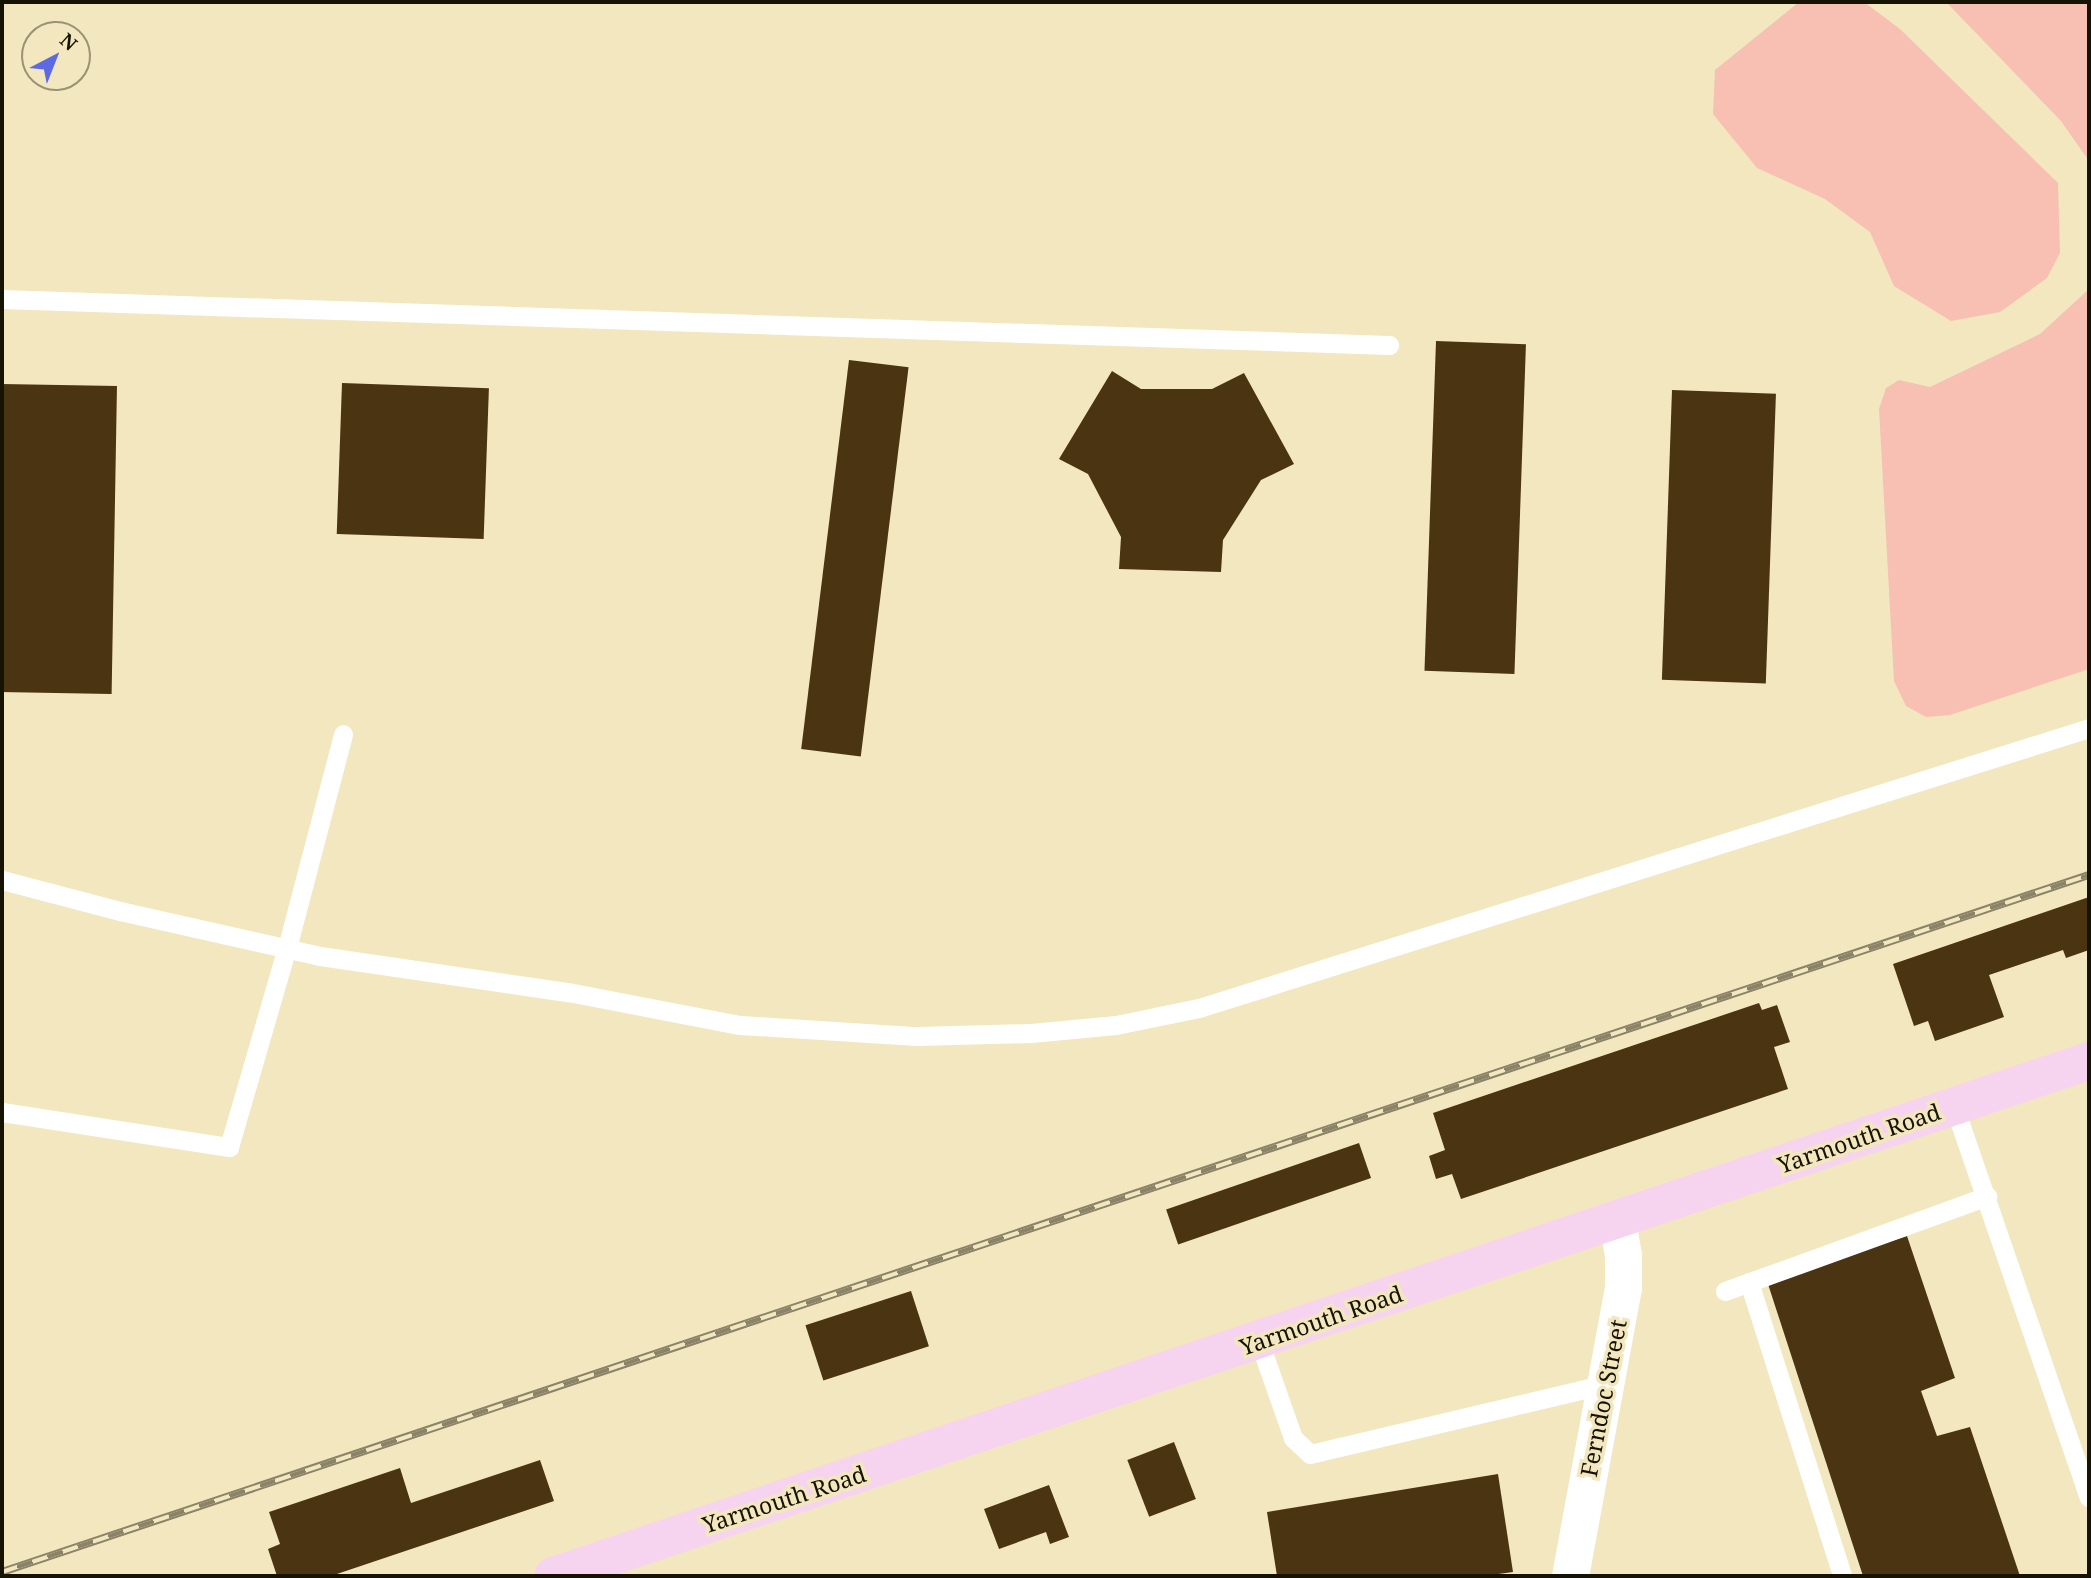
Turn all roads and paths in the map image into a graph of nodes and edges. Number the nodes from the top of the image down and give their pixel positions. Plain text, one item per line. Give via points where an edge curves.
1 (2, 299) edge
2 (1389, 345) dead end
3 (2089, 728) edge
4 (343, 734) dead end
5 (2, 880) edge
6 (287, 948) junction
7 (2089, 1061) edge
8 (1954, 1106) junction
9 (2, 1112) edge
10 (1987, 1196) junction
11 (1617, 1220) junction
12 (1749, 1282) junction
13 (1724, 1291) dead end
14 (1259, 1341) junction
15 (1606, 1384) junction
16 (2089, 1497) edge
17 (553, 1576) edge
18 (1570, 1576) edge
19 (1842, 1576) edge

1 - 2 lane
3 - 6 lane via 1199,1008 1116,1025 917,1036 740,1026 568,992
4 - 6 lane
5 - 6 lane
6 - 9 lane via 229,1147
7 - 8 main road, Yarmouth Road
8 - 10 lane
8 - 11 main road, Yarmouth Road
10 - 12 lane
10 - 16 lane
11 - 14 main road, Yarmouth Road
11 - 15 street, Ferndoc Street via 1623,1288
12 - 13 lane
12 - 19 lane
14 - 15 lane via 1293,1438 1310,1454
14 - 17 main road, Yarmouth Road
15 - 18 street, Ferndoc Street

